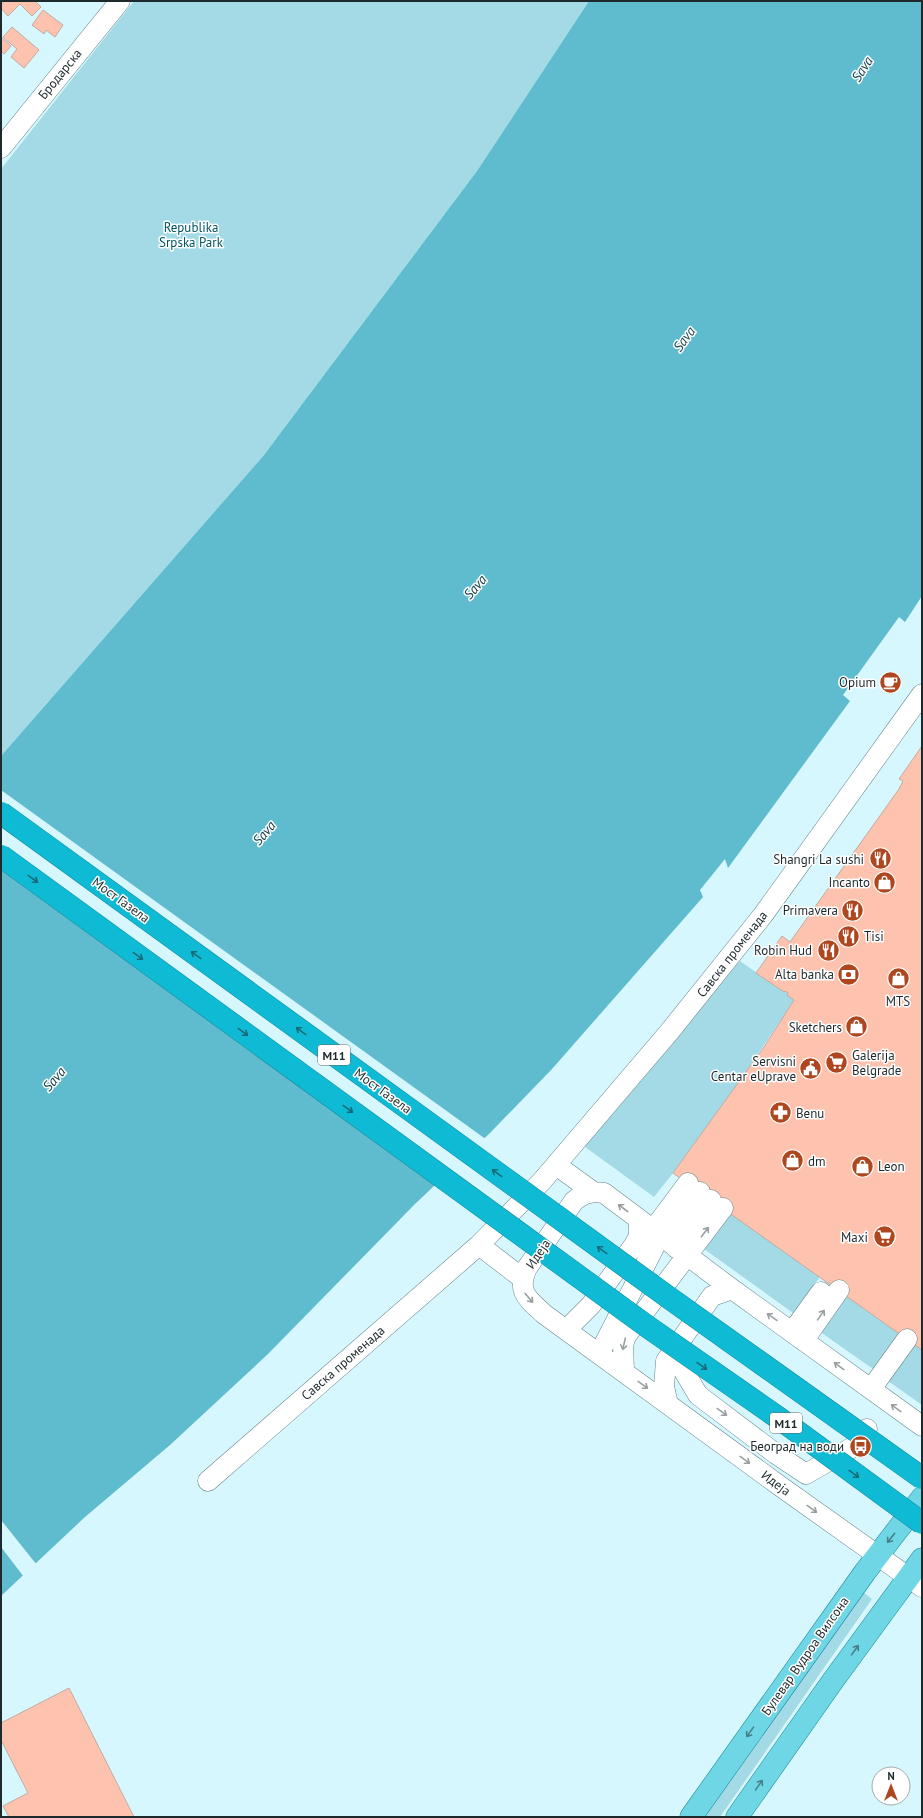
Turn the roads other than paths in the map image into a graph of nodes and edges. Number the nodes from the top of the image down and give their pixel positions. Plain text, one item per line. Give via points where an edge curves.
1 (120, 1) edge
2 (1, 148) edge
3 (922, 694) edge
4 (1, 813) edge
5 (1, 856) edge
6 (556, 1165) junction
7 (592, 1191) junction
8 (663, 1238) junction
9 (479, 1245) junction
10 (522, 1278) junction
11 (833, 1286) dead end
12 (732, 1289) junction
13 (700, 1311) junction
14 (566, 1330) junction
15 (798, 1336) junction
16 (907, 1339) dead end
17 (672, 1351) junction
18 (599, 1354) junction
19 (624, 1371) junction
20 (871, 1389) junction
21 (668, 1404) junction
22 (922, 1426) edge
23 (867, 1429) junction
24 (922, 1470) edge
25 (922, 1478) edge
26 (208, 1481) dead end
27 (922, 1498) edge
28 (922, 1523) edge
29 (877, 1556) junction
30 (922, 1559) edge
31 (915, 1582) edge
32 (691, 1817) edge
33 (737, 1817) edge

1 - 2 street, Бродарска
3 - 6 street, Савска променада via 763,916 670,1032
25 -> 4 highway, Мост Газела / M11, bridge
5 -> 28 highway, M11, bridge
6 - 7 street
6 - 9 street, Савска променада
8 -> 7 street via 604,1193
7 - 10 street, Идеја via 574,1201
8 - 8 street via 706,1196
8 - 12 street
8 - 14 street via 638,1236 592,1305
8 - 18 street
8 -> 19 street via 623,1345
9 - 10 street
9 - 26 street, Савска променада
10 -> 14 street, Идеја via 522,1290 526,1297
11 - 15 street
12 - 13 street via 712,1296
15 -> 12 street
13 - 17 street
13 - 23 street
14 - 18 street, Идеја
20 -> 15 street
16 - 20 street
17 - 21 street via 664,1371
17 -> 23 street via 698,1395 806,1474 853,1447
18 - 19 street, Идеја
19 -> 21 street, Идеја
22 -> 20 street
21 -> 29 street, Идеја
23 - 24 street
27 -> 29 main road, Булевар Вудроа Вилсона
29 - 31 street, Идеја
29 -> 32 main road, Булевар Вудроа Вилсона
30 - 31 main road
33 -> 31 main road via 832,1682

